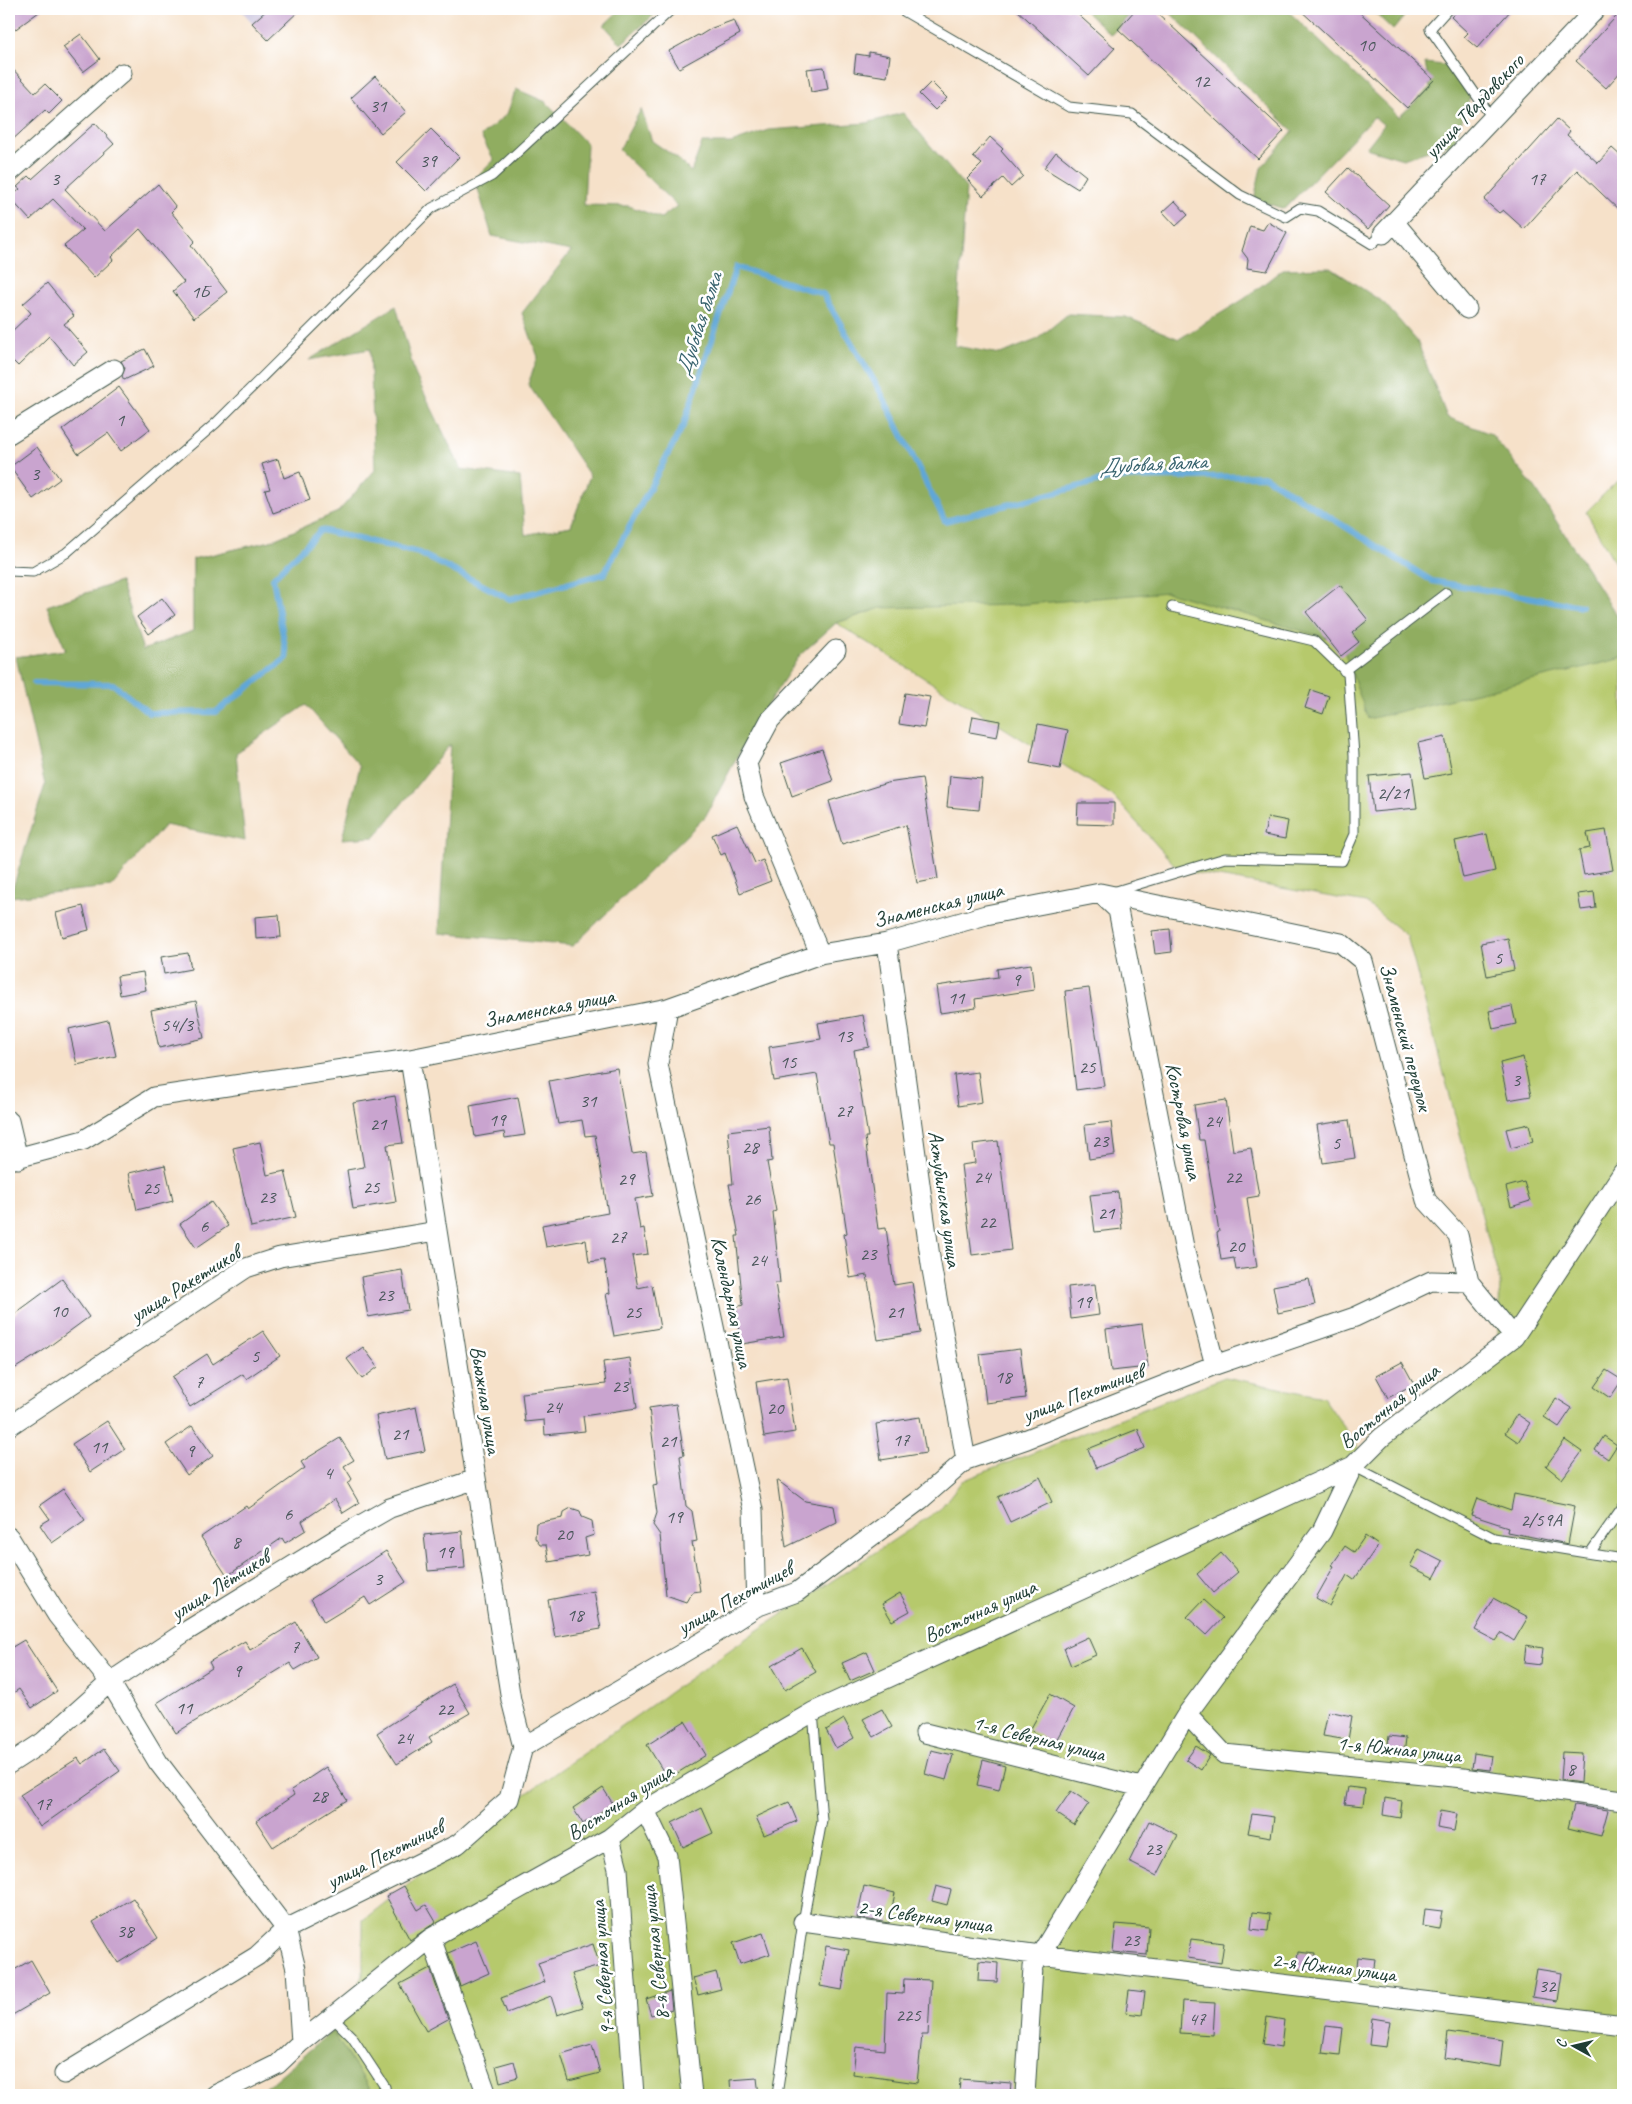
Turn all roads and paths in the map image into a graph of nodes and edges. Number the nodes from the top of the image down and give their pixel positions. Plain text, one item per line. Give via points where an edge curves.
1 (672, 9) edge
2 (900, 9) edge
3 (1448, 9) edge
4 (1596, 9) edge
5 (122, 72) dead end
6 (1493, 119) junction
7 (9, 174) edge
8 (1389, 228) junction
9 (1467, 308) dead end
10 (114, 369) dead end
11 (9, 434) edge
12 (9, 571) edge
13 (1446, 593) dead end
14 (1172, 607) dead end
15 (836, 650) dead end
16 (1344, 671) junction
17 (1103, 893) junction
18 (887, 943) junction
19 (820, 954) junction
20 (668, 1008) junction
21 (410, 1058) junction
22 (9, 1121) edge
23 (13, 1160) edge
24 (1623, 1172) edge
25 (437, 1231) junction
26 (1469, 1282) junction
27 (1514, 1337) junction
28 (1215, 1365) junction
29 (9, 1426) edge
30 (966, 1460) junction
31 (1353, 1466) junction
32 (476, 1479) junction
33 (1623, 1506) edge
34 (9, 1537) edge
35 (1590, 1553) junction
36 (1623, 1559) edge
37 (756, 1607) junction
38 (110, 1682) junction
39 (813, 1712) junction
40 (1187, 1714) junction
41 (926, 1733) dead end
42 (523, 1747) junction
43 (9, 1764) edge
44 (1141, 1787) junction
45 (1623, 1800) edge
46 (646, 1810) junction
47 (610, 1838) junction
48 (803, 1922) junction
49 (286, 1929) junction
50 (431, 1938) junction
51 (1040, 1955) junction
52 (333, 2018) junction
53 (1623, 2025) edge
54 (301, 2042) junction
55 (64, 2074) dead end
56 (216, 2095) edge
57 (386, 2095) edge
58 (487, 2095) edge
59 (634, 2095) edge
60 (692, 2095) edge
61 (777, 2095) edge
62 (1025, 2095) edge

1 - 12 lane via 492,176 432,208 216,423 66,553 33,572
2 - 8 lane via 1069,107 1132,114 1240,195 1286,218 1300,208 1318,212 1372,244
3 - 6 lane via 1430,30
4 - 6 street, улица Твардовского
5 - 7 street
6 - 8 street, улица Твардовского
8 - 9 street
10 - 11 street
13 - 16 lane
14 - 16 lane via 1314,641
15 - 19 street via 770,720 747,763 754,796
16 - 17 lane via 1348,674 1354,755 1354,834 1342,860 1224,858
17 - 18 street, Знаменская улица via 986,915
17 - 26 street, Знаменский переулок via 1341,943 1363,961 1426,1200 1458,1235
17 - 28 street, Костровая улица via 1118,910 1185,1252
18 - 19 street, Знаменская улица
18 - 30 street, Ахтубинская улица via 932,1264
19 - 20 street, Знаменская улица
20 - 21 street, Знаменская улица
20 - 37 street, Календарная улица via 658,1064 753,1510
21 - 23 street, Знаменская улица via 154,1097 84,1140
21 - 25 street, Вьюжная улица
22 - 23 street
24 - 27 street, Восточная улица
25 - 29 street, улица Ракетчиков via 280,1258 246,1268
25 - 32 street, Вьюжная улица
26 - 27 street, Знаменский переулок
26 - 28 street, улица Пехотинцев via 1431,1281 1356,1317
27 - 31 street, Восточная улица via 1382,1436
28 - 30 street, улица Пехотинцев
30 - 37 street, улица Пехотинцев via 920,1500 797,1592
31 - 35 lane via 1494,1538
31 - 39 street, Восточная улица
31 - 40 street via 1322,1531
32 - 38 street, улица Лётчиков via 382,1513 185,1632
32 - 42 street, Вьюжная улица via 511,1700
33 - 35 lane
34 - 38 street via 58,1615
35 - 36 lane
37 - 42 street, улица Пехотинцев
38 - 43 street, улица Лётчиков via 43,1742
38 - 49 street via 158,1762
39 - 46 street, Восточная улица
39 - 48 lane via 822,1820
40 - 44 street
40 - 45 street, 1-я Южная улица via 1224,1754 1463,1778
41 - 44 street, 1-я Северная улица
42 - 49 street, улица Пехотинцев via 509,1799 458,1844
44 - 51 street
46 - 47 street, Восточная улица
46 - 60 street, 8-я Северная улица via 667,1856
47 - 50 street, Восточная улица
47 - 59 street, 9-я Северная улица via 618,1868
48 - 51 street, 2-я Северная улица
48 - 61 lane
49 - 54 street via 296,1970
49 - 55 street, улица Пехотинцев via 257,1956
50 - 52 street, Восточная улица
50 - 58 street
51 - 53 street, 2-я Южная улица
51 - 62 street via 1033,1967
52 - 54 street, Восточная улица
52 - 57 lane via 352,2037 385,2087
54 - 56 street, Восточная улица via 278,2064

